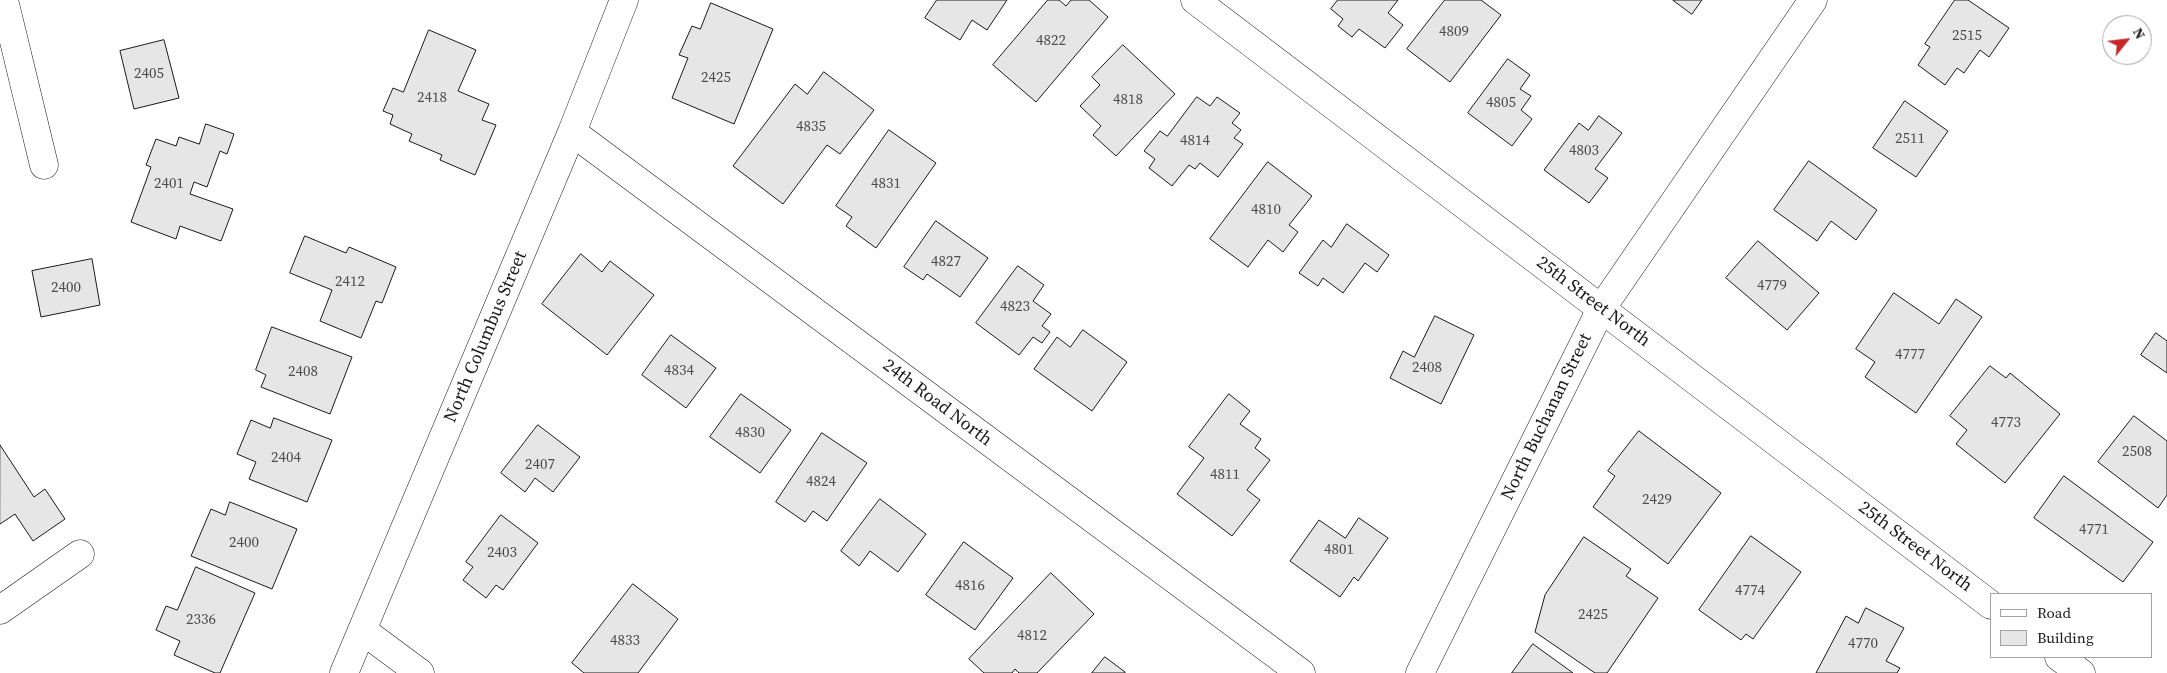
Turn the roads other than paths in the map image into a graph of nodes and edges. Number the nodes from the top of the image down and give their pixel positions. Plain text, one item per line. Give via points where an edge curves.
1 (4, 0) edge
2 (624, 0) edge
3 (1195, 0) edge
4 (1813, 0) edge
5 (572, 132) junction
6 (44, 164) dead end
7 (1601, 309) junction
8 (80, 554) dead end
9 (1990, 604) edge
10 (0, 610) edge
11 (362, 630) junction
12 (2060, 658) edge
13 (344, 673) edge
14 (420, 673) edge
15 (1301, 673) edge
16 (1420, 673) edge
17 (2081, 673) edge

1 - 6 street
2 - 5 street, North Columbus Street
3 - 7 street, 25th Street North
4 - 7 street, North Buchanan Street
5 - 11 street, North Columbus Street
5 - 15 street, 24th Road North
7 - 9 street, 25th Street North
7 - 16 street, North Buchanan Street
8 - 10 street
11 - 13 street, North Columbus Street
11 - 14 street
12 - 17 street

